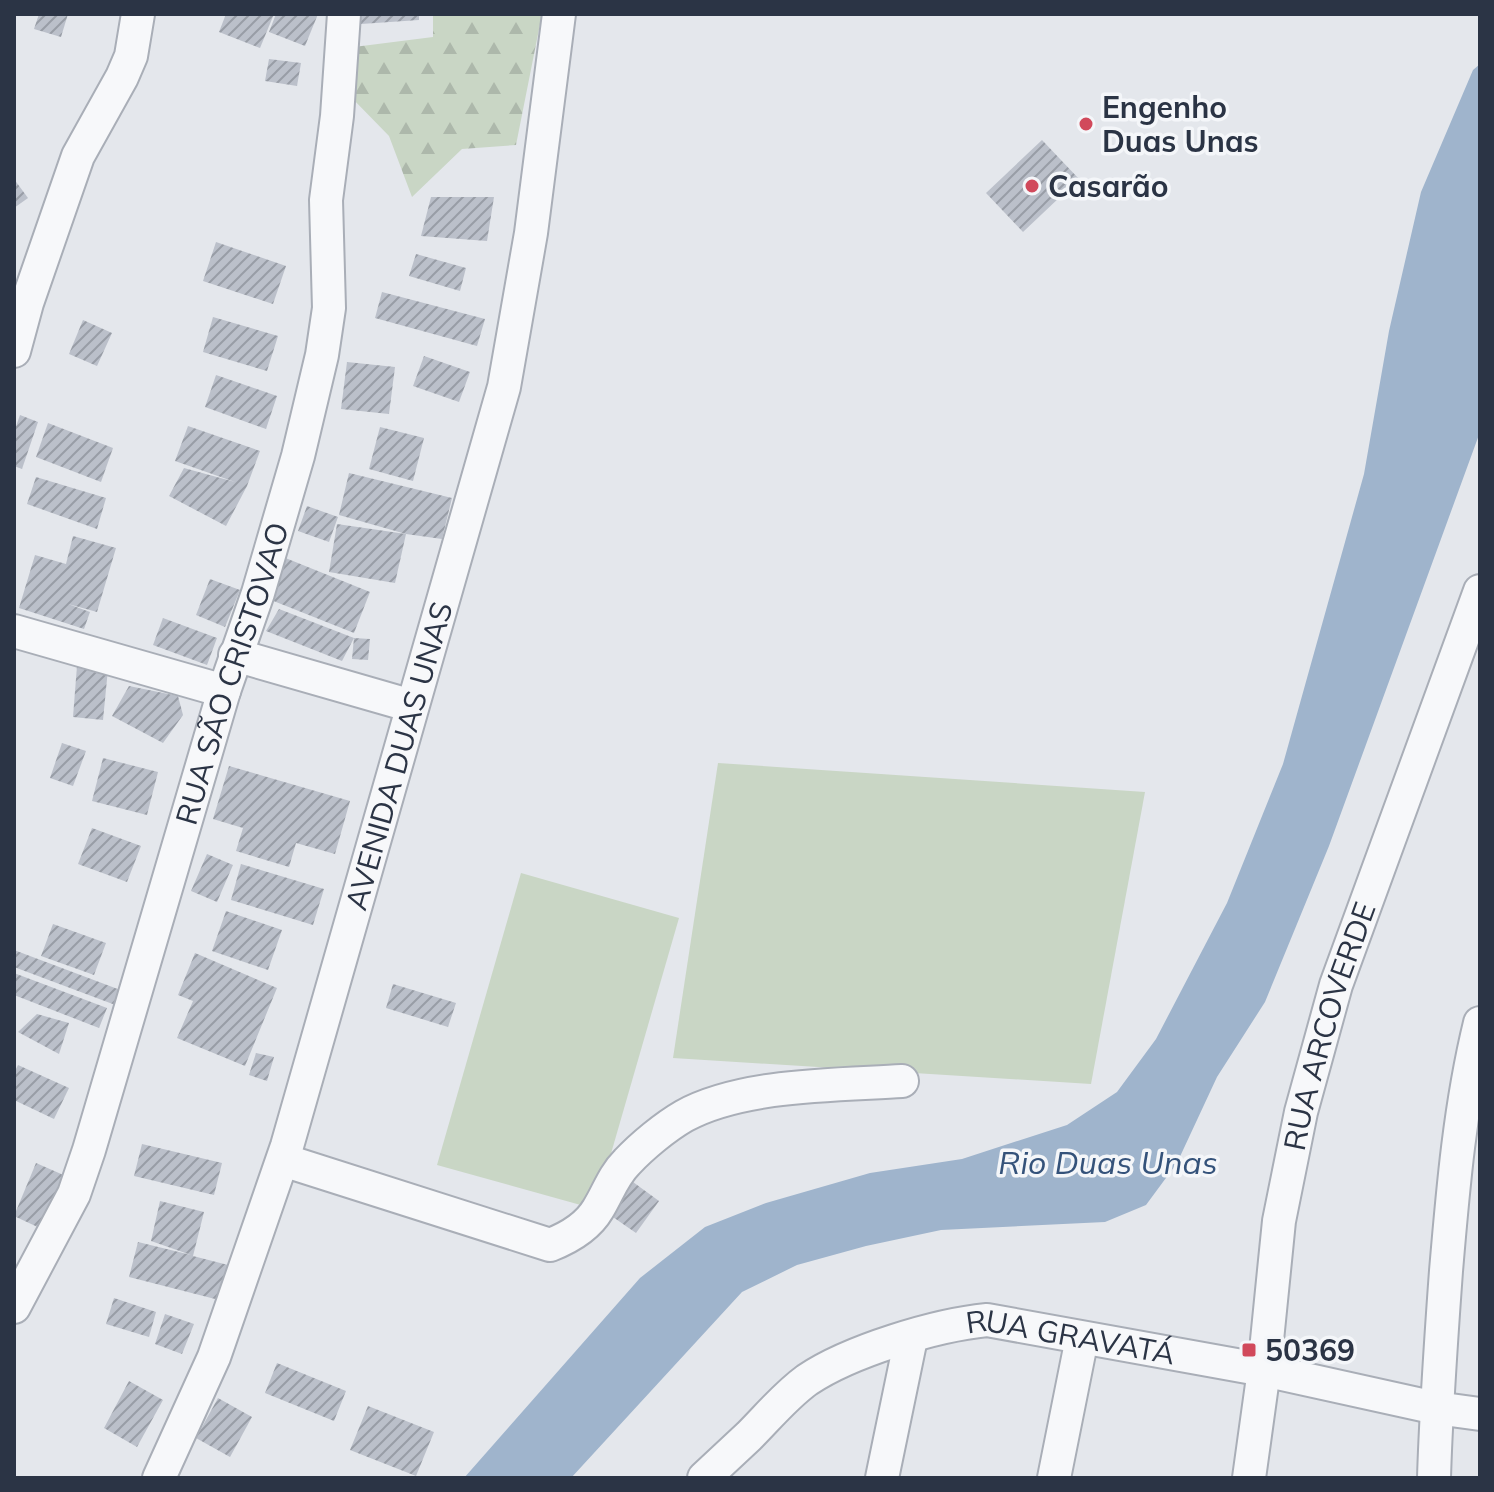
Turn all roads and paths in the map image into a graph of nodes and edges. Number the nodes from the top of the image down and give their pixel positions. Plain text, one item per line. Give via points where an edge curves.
1 (138, 14) edge
2 (344, 14) edge
3 (559, 14) edge
4 (14, 351) edge
5 (1480, 591) edge
6 (14, 631) edge
7 (235, 655) junction
8 (224, 691) junction
9 (412, 706) junction
10 (1480, 1023) edge
11 (902, 1081) dead end
12 (283, 1160) junction
13 (14, 1307) edge
14 (911, 1338) junction
15 (1082, 1338) junction
16 (1264, 1370) junction
17 (1436, 1408) junction
18 (1480, 1414) edge
19 (710, 1475) edge
20 (159, 1478) edge
21 (882, 1478) edge
22 (1054, 1478) edge
23 (1249, 1478) edge
24 (1434, 1478) edge

1 - 4 street via 131,56 78,156
2 - 7 street, RUA SÃO CRISTOVAO via 326,200 329,308 322,355 298,456
3 - 9 street, AVENIDA DUAS UNAS via 531,233 504,387
5 - 16 street, RUA ARCOVERDE via 1319,1042 1279,1221
6 - 8 street
7 - 8 street, RUA SÃO CRISTOVAO
7 - 9 street
8 - 13 street, RUA SÃO CRISTOVAO via 74,1194
9 - 12 street, AVENIDA DUAS UNAS
10 - 17 street via 1454,1177
11 - 12 street via 786,1088 715,1103 683,1116 627,1162 610,1182 598,1211 569,1237 550,1245
12 - 20 street, AVENIDA DUAS UNAS via 214,1357
14 - 15 street, RUA GRAVATÁ via 987,1320
14 - 19 street, RUA GRAVATÁ via 856,1356 806,1381
14 - 21 street
15 - 16 street, RUA GRAVATÁ
15 - 22 street
16 - 17 street, RUA GRAVATÁ
16 - 23 street, RUA ARCOVERDE
17 - 18 street, RUA GRAVATÁ
17 - 24 street

